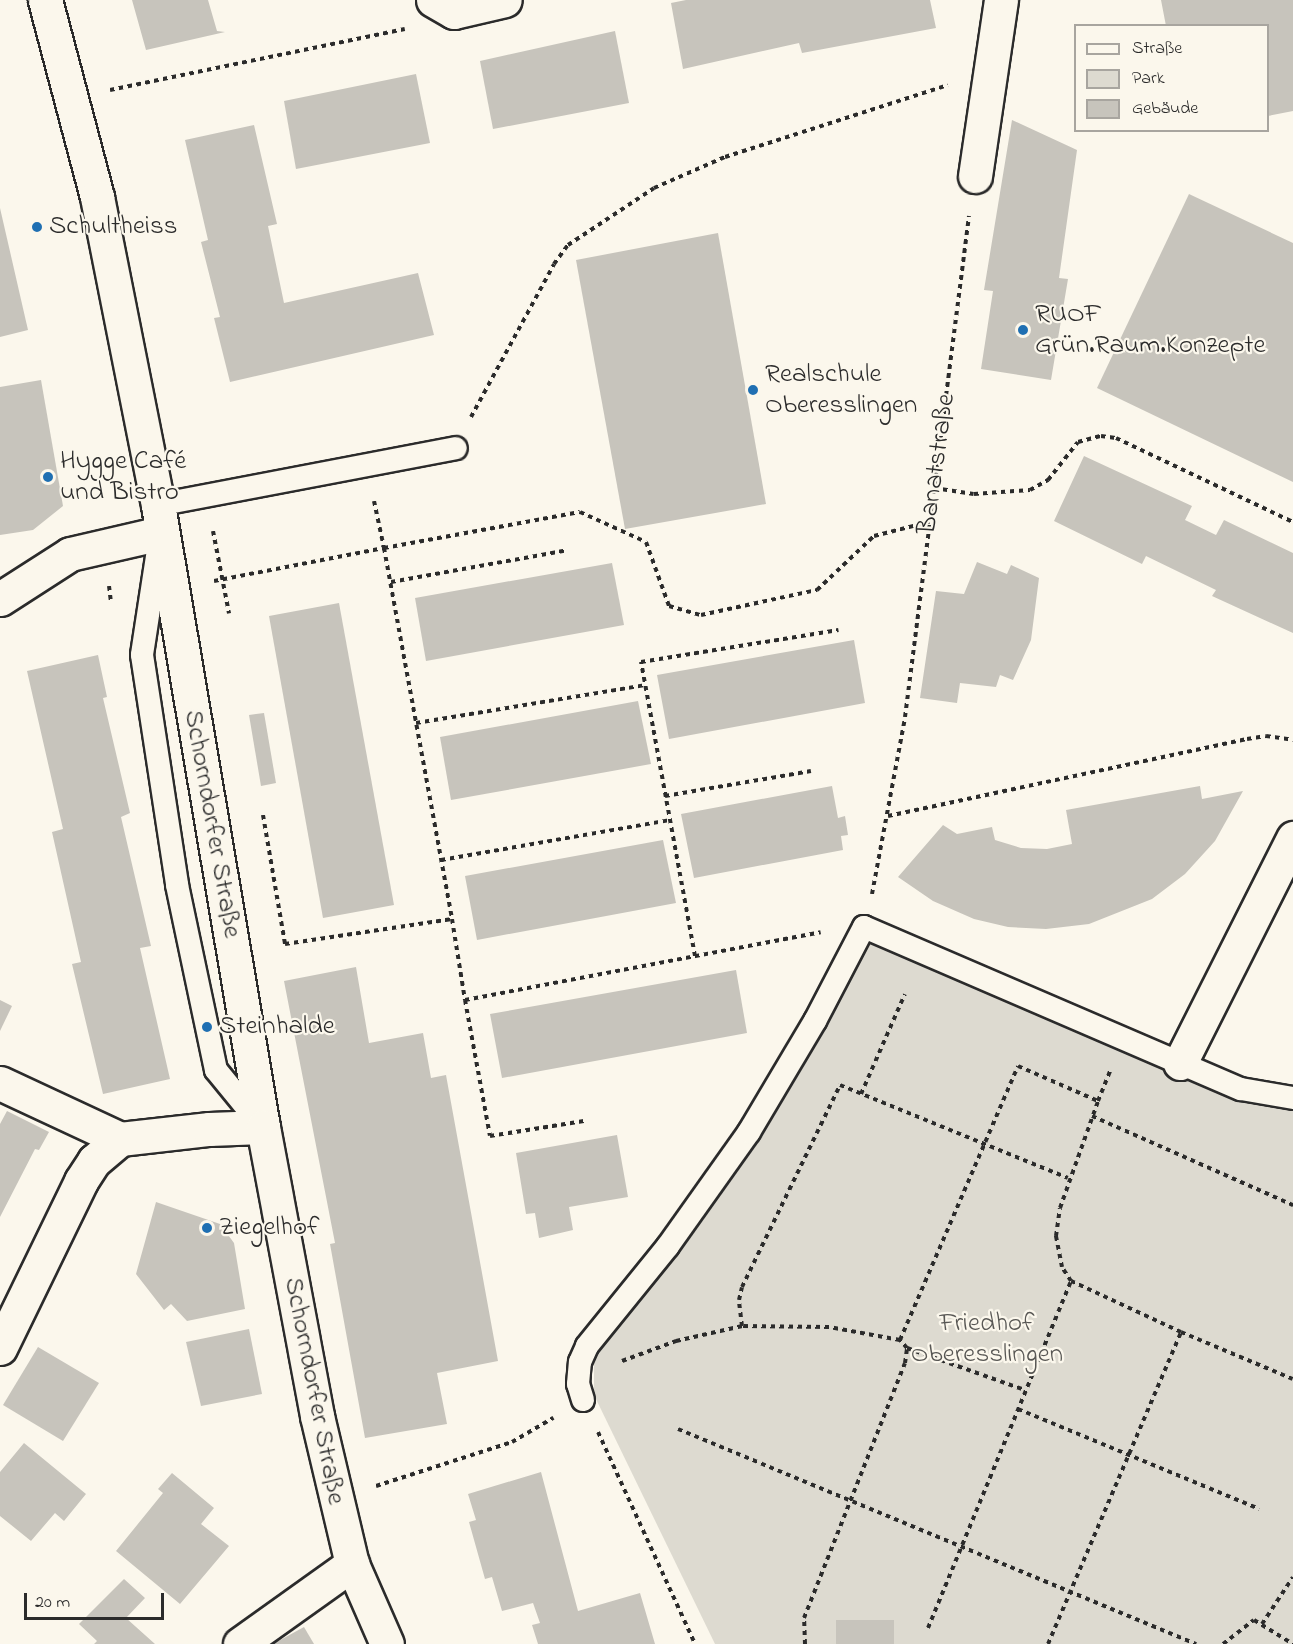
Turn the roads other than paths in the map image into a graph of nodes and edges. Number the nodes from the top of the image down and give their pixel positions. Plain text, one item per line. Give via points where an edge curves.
1 (45, 0) edge
2 (505, 0) edge
3 (1001, 0) edge
4 (444, 6) edge
5 (975, 176) road end
6 (456, 448) road end
7 (159, 519) junction
8 (0, 599) edge
9 (1293, 838) edge
10 (1180, 1063) junction
11 (0, 1083) edge
12 (1293, 1098) edge
13 (263, 1127) junction
14 (120, 1139) junction
15 (0, 1348) edge
16 (583, 1400) road end
17 (352, 1564) junction
18 (240, 1644) edge
19 (387, 1644) edge

1 - 7 main road, Schorndorfer Straße via 74,98
2 - 4 main road
3 - 5 main road
6 - 7 lane via 207,496
7 - 8 main road via 70,554
7 - 13 main road, Schorndorfer Straße
7 - 13 lane via 142,655 177,885 216,1070
9 - 10 main road
10 - 12 lane via 1241,1089
10 - 16 lane via 864,927 815,1021 748,1132 668,1246 587,1346 580,1362 578,1384
11 - 14 main road
13 - 14 main road
13 - 17 main road, Schorndorfer Straße via 334,1499
14 - 15 main road via 94,1161 81,1181
17 - 18 main road
17 - 19 main road, Schorndorfer Straße

